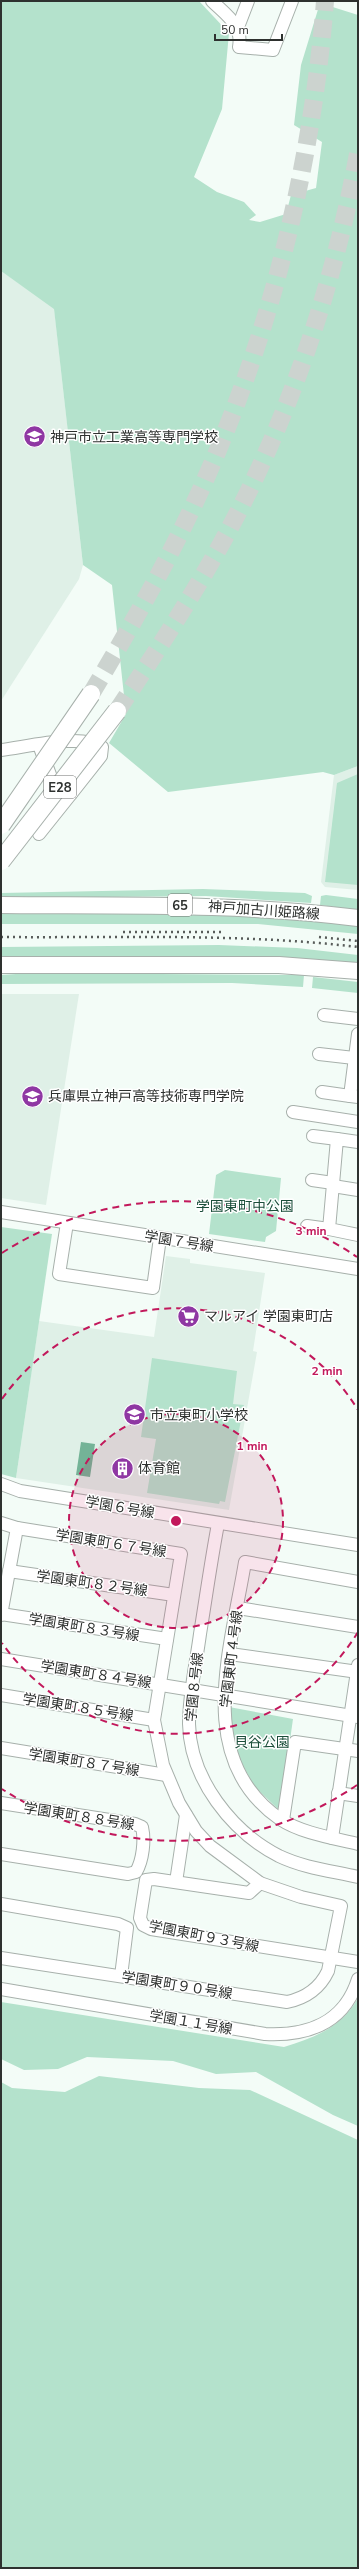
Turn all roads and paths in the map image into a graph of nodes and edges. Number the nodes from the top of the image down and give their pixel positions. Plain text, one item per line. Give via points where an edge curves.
1 (212, 1) edge
2 (248, 1) edge
3 (292, 1) edge
4 (238, 27) junction
5 (91, 694) tunnel mouth
6 (117, 711) tunnel mouth
7 (39, 745) junction
8 (1, 750) edge
9 (71, 794) junction
10 (1, 825) edge
11 (39, 834) dead end
12 (1, 861) edge
13 (1, 905) edge
14 (358, 918) edge
15 (1, 965) edge
16 (358, 971) edge
17 (324, 1015) dead end
18 (358, 1019) edge
19 (358, 1034) edge
20 (319, 1054) dead end
21 (354, 1058) junction
22 (322, 1092) dead end
23 (354, 1096) edge
24 (293, 1112) dead end
25 (358, 1122) edge
26 (313, 1136) dead end
27 (337, 1139) junction
28 (358, 1142) edge
29 (312, 1180) dead end
30 (333, 1185) junction
31 (358, 1190) edge
32 (1, 1212) edge
33 (67, 1223) junction
34 (307, 1226) dead end
35 (329, 1229) junction
36 (358, 1235) edge
37 (160, 1238) junction
38 (358, 1269) edge
39 (1, 1484) edge
40 (1, 1523) edge
41 (218, 1524) junction
42 (16, 1528) junction
43 (358, 1546) edge
44 (9, 1571) junction
45 (358, 1582) edge
46 (174, 1595) junction
47 (238, 1608) junction
48 (1, 1614) edge
49 (358, 1627) edge
50 (167, 1639) junction
51 (230, 1654) junction
52 (1, 1659) edge
53 (358, 1670) edge
54 (160, 1687) junction
55 (192, 1689) junction
56 (1, 1694) edge
57 (225, 1695) junction
58 (354, 1717) edge
59 (154, 1720) junction
60 (1, 1748) edge
61 (345, 1748) junction
62 (358, 1751) edge
63 (166, 1775) junction
64 (338, 1793) junction
65 (358, 1796) edge
66 (1, 1803) edge
67 (186, 1815) junction
68 (283, 1820) junction
69 (332, 1838) junction
70 (358, 1844) edge
71 (1, 1854) edge
72 (358, 1877) edge
73 (176, 1882) junction
74 (260, 1883) junction
75 (1, 1904) edge
76 (1, 1958) edge
77 (331, 1959) junction
78 (358, 1962) edge
79 (121, 1976) junction
80 (358, 1979) edge
81 (1, 1989) edge

1 - 4 street
2 - 4 street
3 - 4 street via 272,50 239,47 241,36
5 - 10 highway, E28, bridge
6 - 12 highway, E28, bridge
7 - 8 street
7 - 9 street via 52,780
7 - 9 street via 78,741 95,743 102,748 101,756
9 - 11 street
13 - 14 main road, 神戸加古川姫路線 / 65 via 209,906 302,911
15 - 16 main road via 279,965
17 - 18 street
19 - 21 street
20 - 21 street
21 - 23 street
22 - 23 street
24 - 25 street
26 - 27 street
27 - 28 street
27 - 30 street
29 - 30 street
30 - 31 street
30 - 35 street
32 - 33 street, 学園７号線
33 - 37 street, 学園７号線
33 - 37 street via 59,1274 152,1288
34 - 35 street
35 - 36 street
37 - 38 street, 学園７号線
39 - 41 street, 学園６号線 via 20,1491
40 - 42 street, 学園東町６７号線
41 - 43 street, 学園６号線
41 - 55 street, 学園８号線
42 - 44 street
42 - 46 street, 学園東町６７号線 via 181,1554
44 - 46 street, 学園東町８２号線
44 - 48 street
45 - 47 street, 学園東町４号線 via 245,1562
46 - 50 street, 学園東町６７号線
47 - 49 street
47 - 51 street, 学園東町４号線
48 - 50 street, 学園東町８３号線
50 - 54 street, 学園東町６７号線
51 - 53 street
51 - 57 street, 学園東町４号線
52 - 54 street, 学園東町８４号線
53 - 58 street
54 - 55 street, 学園東町８４号線
54 - 59 street, 学園東町６７号線
55 - 57 street, 学園東町８４号線
55 - 72 street, 学園８号線 via 189,1726 194,1754 208,1787 225,1814 245,1833 279,1856 305,1865
56 - 59 street, 学園東町８５号線
57 - 58 street, 学園東町８４号線
57 - 68 street, 学園東町４号線 via 226,1734 230,1755 240,1778 256,1798
58 - 61 street
59 - 63 street
60 - 63 street, 学園東町８７号線
61 - 62 street
61 - 64 street
61 - 68 street via 295,1742
63 - 67 street
64 - 65 street
64 - 69 street
66 - 71 street, 学園東町８８号線 via 135,1824 142,1827 144,1834 140,1865 136,1872 128,1874
67 - 73 street
67 - 74 street via 210,1846
68 - 69 street, 学園東町４号線
69 - 70 street, 学園東町４号線
73 - 74 street, 学園東町９３号線 via 249,1893
73 - 77 street, 学園東町９３号線 via 146,1880 140,1918 143,1925 151,1929
74 - 77 street, 学園東町９０号線 via 294,1895 341,1906
75 - 79 street via 118,1924 126,1928
76 - 79 street, 学園東町９０号線
77 - 78 street, 学園東町９３号線
77 - 79 street, 学園東町９０号線 via 324,1980 315,1989 297,2000 287,2002
80 - 81 street, 学園１１号線 via 353,1992 338,2012 318,2028 291,2035 265,2034

